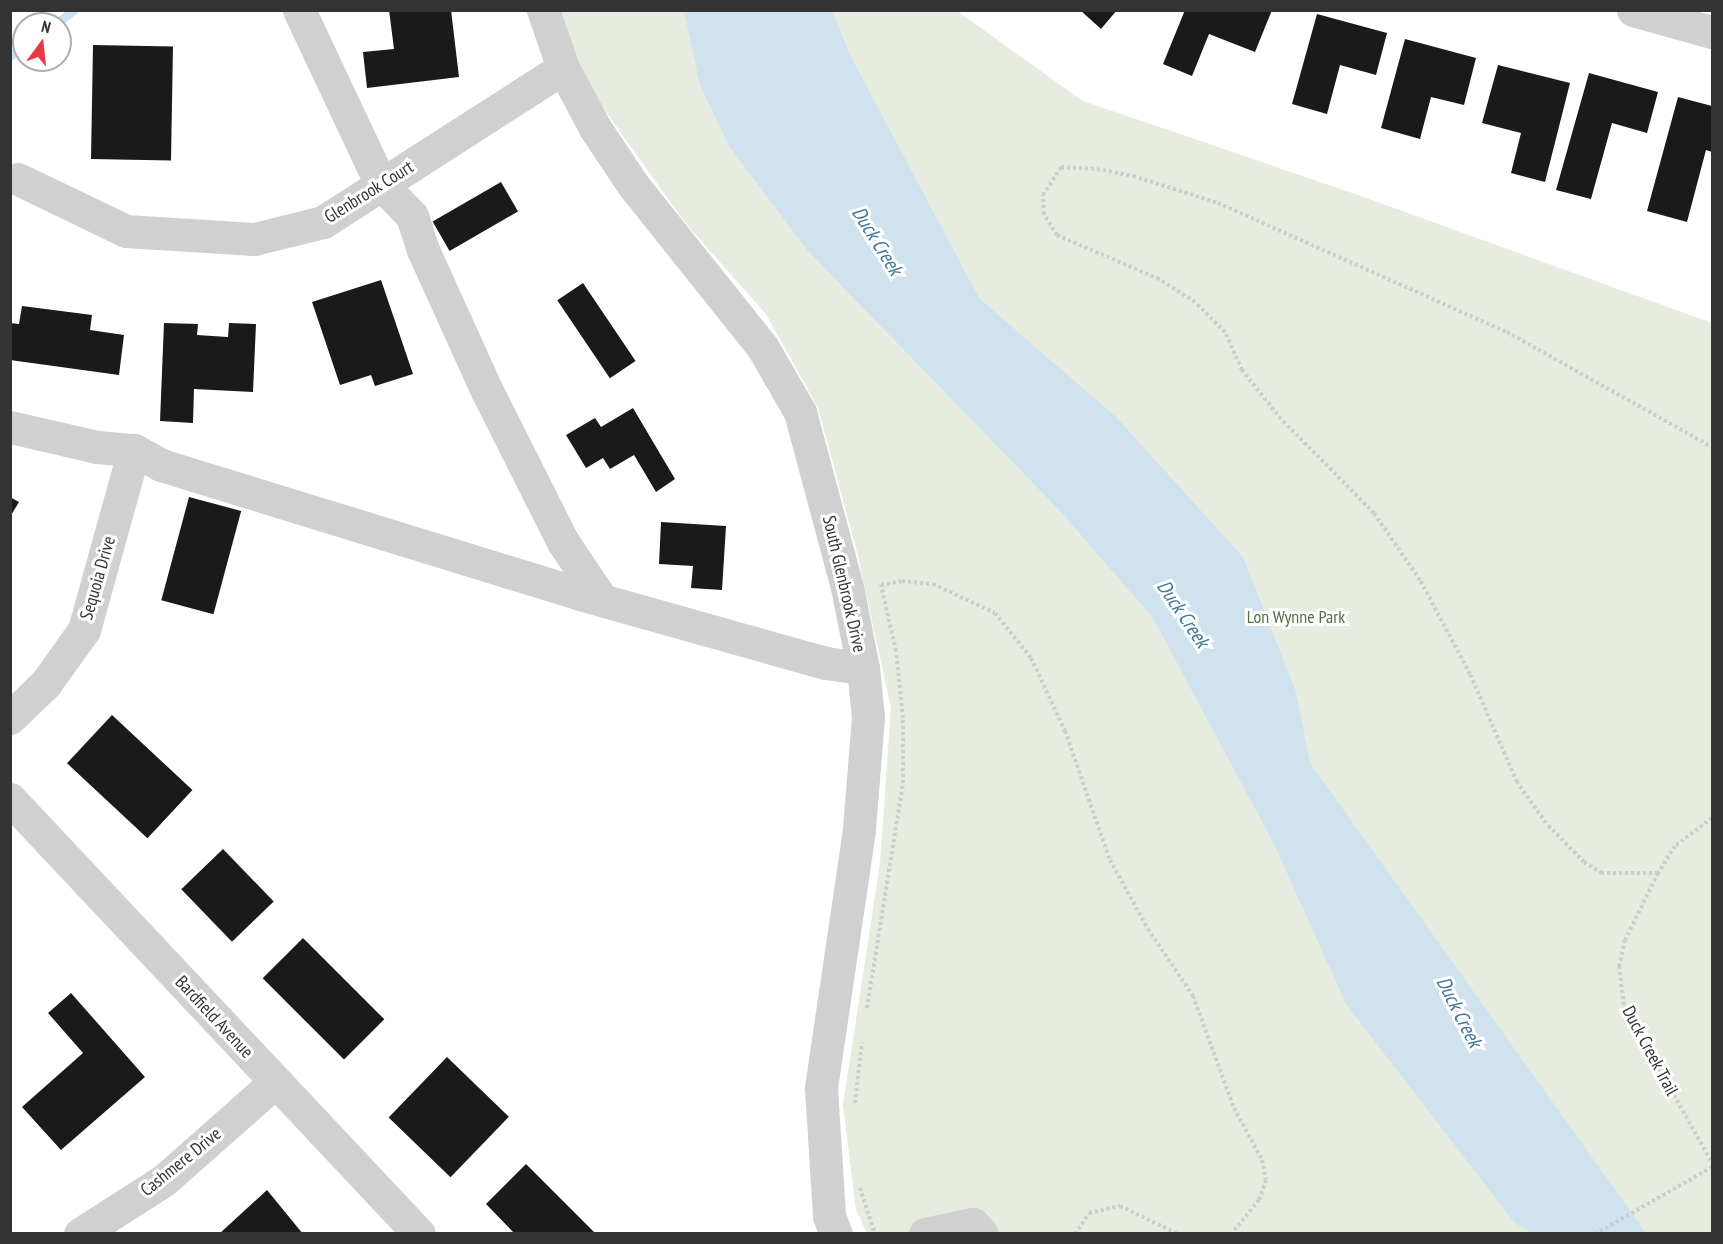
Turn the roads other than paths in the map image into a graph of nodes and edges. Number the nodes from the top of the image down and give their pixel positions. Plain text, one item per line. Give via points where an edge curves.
1 (299, 10) edge
2 (543, 10) edge
3 (1633, 10) edge
4 (1713, 32) edge
5 (563, 68) junction
6 (18, 179) dead end
7 (381, 184) junction
8 (10, 427) edge
9 (134, 450) junction
10 (602, 600) junction
11 (863, 668) junction
12 (10, 718) edge
13 (10, 799) edge
14 (275, 1082) junction
15 (80, 1233) edge
16 (419, 1233) edge
17 (836, 1233) edge
18 (926, 1233) edge
19 (982, 1233) edge

1 - 7 street
2 - 5 street, South Glenbrook Drive
3 - 4 street
5 - 7 street, Glenbrook Court
5 - 11 street, South Glenbrook Drive via 595,128 633,185 763,348 800,412 847,586
6 - 7 street, Glenbrook Court via 126,231 254,239 323,222
7 - 10 street via 412,216 423,250 488,393 563,542
8 - 9 street via 97,447
9 - 10 street via 161,465
9 - 12 street, Sequoia Drive via 84,630 46,683
10 - 11 street via 826,663
11 - 17 street, South Glenbrook Drive via 868,717 859,830 821,1088 829,1216
13 - 14 street, Bardfield Avenue
14 - 15 street, Cashmere Drive via 163,1181
14 - 16 street, Bardfield Avenue
18 - 19 street via 973,1224

